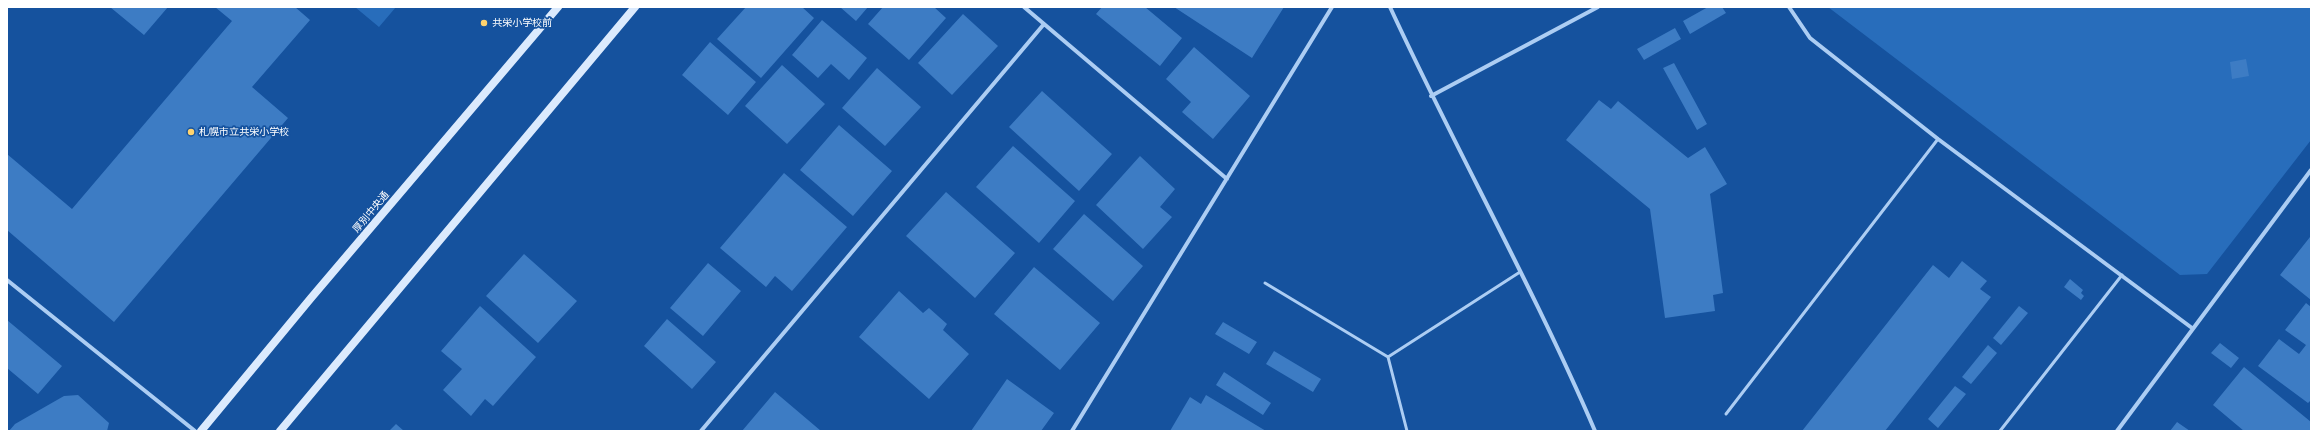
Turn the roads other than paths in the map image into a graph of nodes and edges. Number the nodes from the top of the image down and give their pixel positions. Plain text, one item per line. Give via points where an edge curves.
1 (558, 7) edge
2 (635, 7) edge
3 (1024, 7) edge
4 (1332, 7) edge
5 (1390, 7) edge
6 (1598, 7) edge
7 (1789, 7) edge
8 (1044, 24) junction
9 (1431, 96) junction
10 (1938, 139) junction
11 (2311, 170) edge
12 (1227, 179) junction
13 (1520, 272) junction
14 (2122, 275) junction
15 (7, 280) edge
16 (1265, 283) dead end
17 (2192, 328) junction
18 (1388, 356) junction
19 (1726, 414) dead end
20 (195, 431) edge
21 (201, 431) edge
22 (280, 431) edge
23 (701, 431) edge
24 (1072, 431) edge
25 (1407, 431) edge
26 (1595, 431) edge
27 (2000, 431) edge
28 (2117, 431) edge

1 - 21 main road, 厚別中央通
2 - 22 main road
3 - 8 street
4 - 12 street
5 - 9 street
6 - 9 street
7 - 10 street via 1810,38
8 - 12 street
8 - 23 street
9 - 13 street
10 - 14 street
10 - 19 lane
11 - 17 street
12 - 24 street
13 - 18 lane
13 - 26 street
14 - 17 street
14 - 27 lane
15 - 20 street
16 - 18 lane
17 - 28 street
18 - 25 lane

